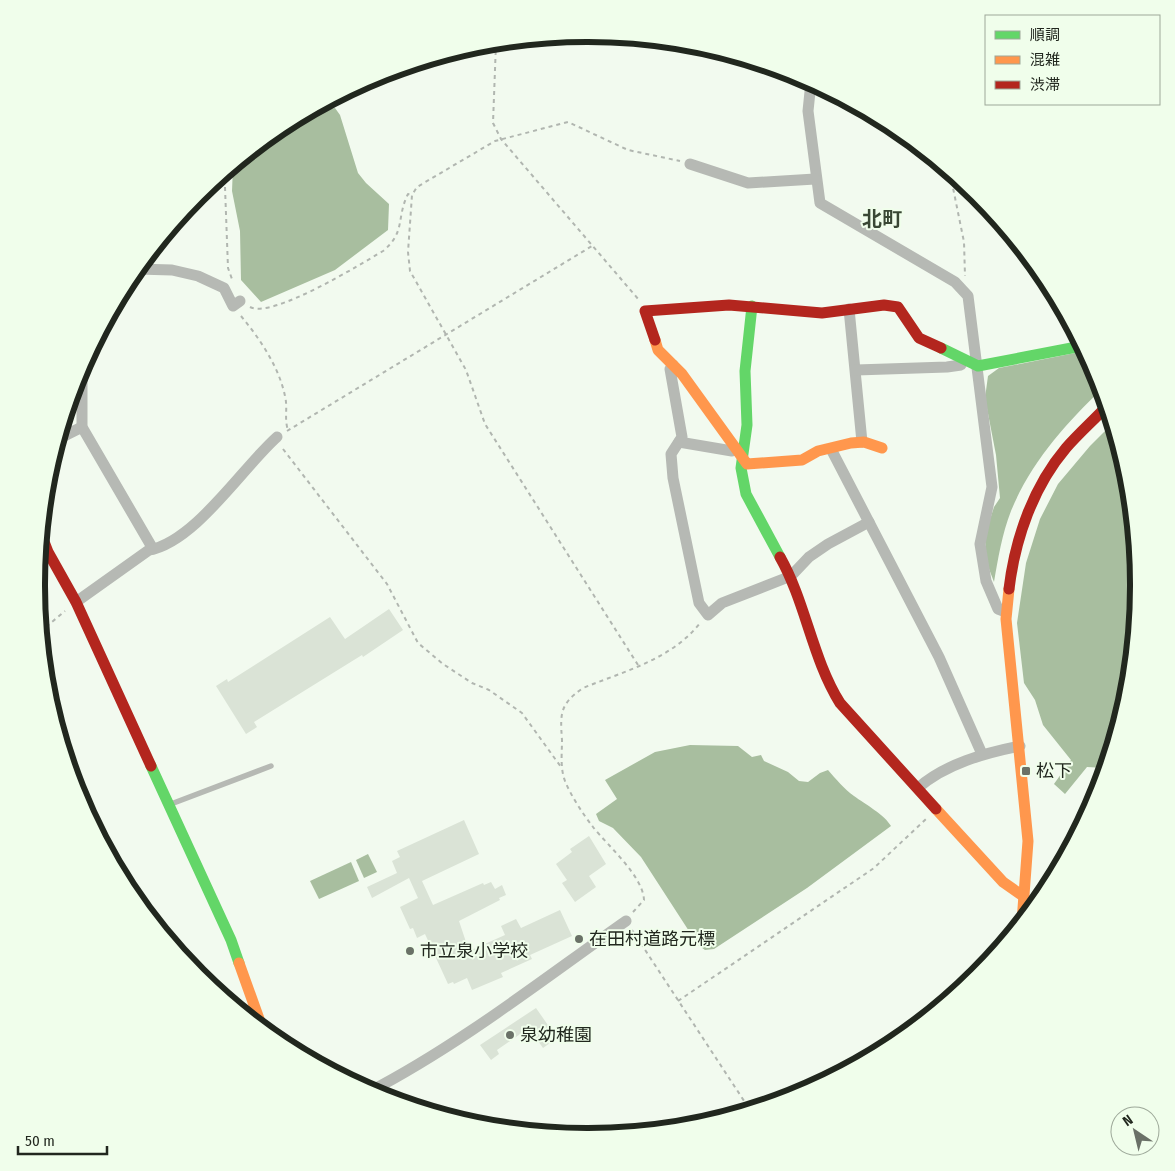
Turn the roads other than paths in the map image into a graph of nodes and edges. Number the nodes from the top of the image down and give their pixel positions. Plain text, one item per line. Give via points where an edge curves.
1 (810, 90) edge
2 (690, 164) road end
3 (815, 179) junction
4 (147, 269) edge
5 (236, 303) road end
6 (752, 306) junction
7 (849, 309) junction
8 (1076, 347) edge
9 (963, 360) junction
10 (673, 365) junction
11 (978, 366) junction
12 (856, 370) junction
13 (82, 388) edge
14 (1102, 411) edge
15 (82, 427) junction
16 (66, 435) edge
17 (277, 437) road end
18 (679, 442) junction
19 (862, 442) junction
20 (882, 448) dead end
21 (831, 449) junction
22 (735, 450) junction
23 (742, 460) junction
24 (869, 522) junction
25 (46, 547) edge
26 (153, 549) junction
27 (791, 576) junction
28 (76, 602) junction
29 (1006, 612) junction
30 (1020, 746) junction
31 (982, 754) junction
32 (271, 766) dead end
33 (918, 788) junction
34 (169, 805) junction
35 (1023, 896) junction
36 (1022, 910) edge
37 (626, 921) road end
38 (258, 1017) edge
39 (379, 1087) edge

1 - 3 street via 808,110
2 - 3 street via 748,183
3 - 11 street via 820,203 955,282 968,296
4 - 5 street via 172,270 198,276 224,288
6 - 7 street via 822,313
6 - 10 street via 645,311 658,350
6 - 23 street via 745,371 746,426
7 - 9 street via 884,305 898,307 919,338
7 - 12 street
8 - 11 street
9 - 11 street
9 - 12 street via 961,366
10 - 18 street via 670,369 682,437
10 - 22 street
11 - 29 street via 992,487 980,544 986,581 998,609
12 - 19 street
13 - 15 street
14 - 29 street via 1066,448 1031,507 1019,538
15 - 16 street
15 - 26 street
17 - 26 street via 213,508 162,547
18 - 22 street
18 - 27 street via 671,454 673,478 700,603 708,615 722,603
19 - 20 street
19 - 21 street
21 - 23 street via 790,462 747,464
21 - 24 street
22 - 23 street
23 - 27 street via 746,494
24 - 27 street via 822,549
24 - 31 street via 939,657
25 - 28 street
26 - 28 street
27 - 33 street via 828,684 840,703
28 - 34 street
29 - 30 street
30 - 31 street
30 - 35 street via 1028,841
31 - 33 street via 927,780
32 - 34 lane
33 - 35 street via 1003,882
34 - 38 street via 231,940
35 - 36 street
37 - 39 street via 488,1020

